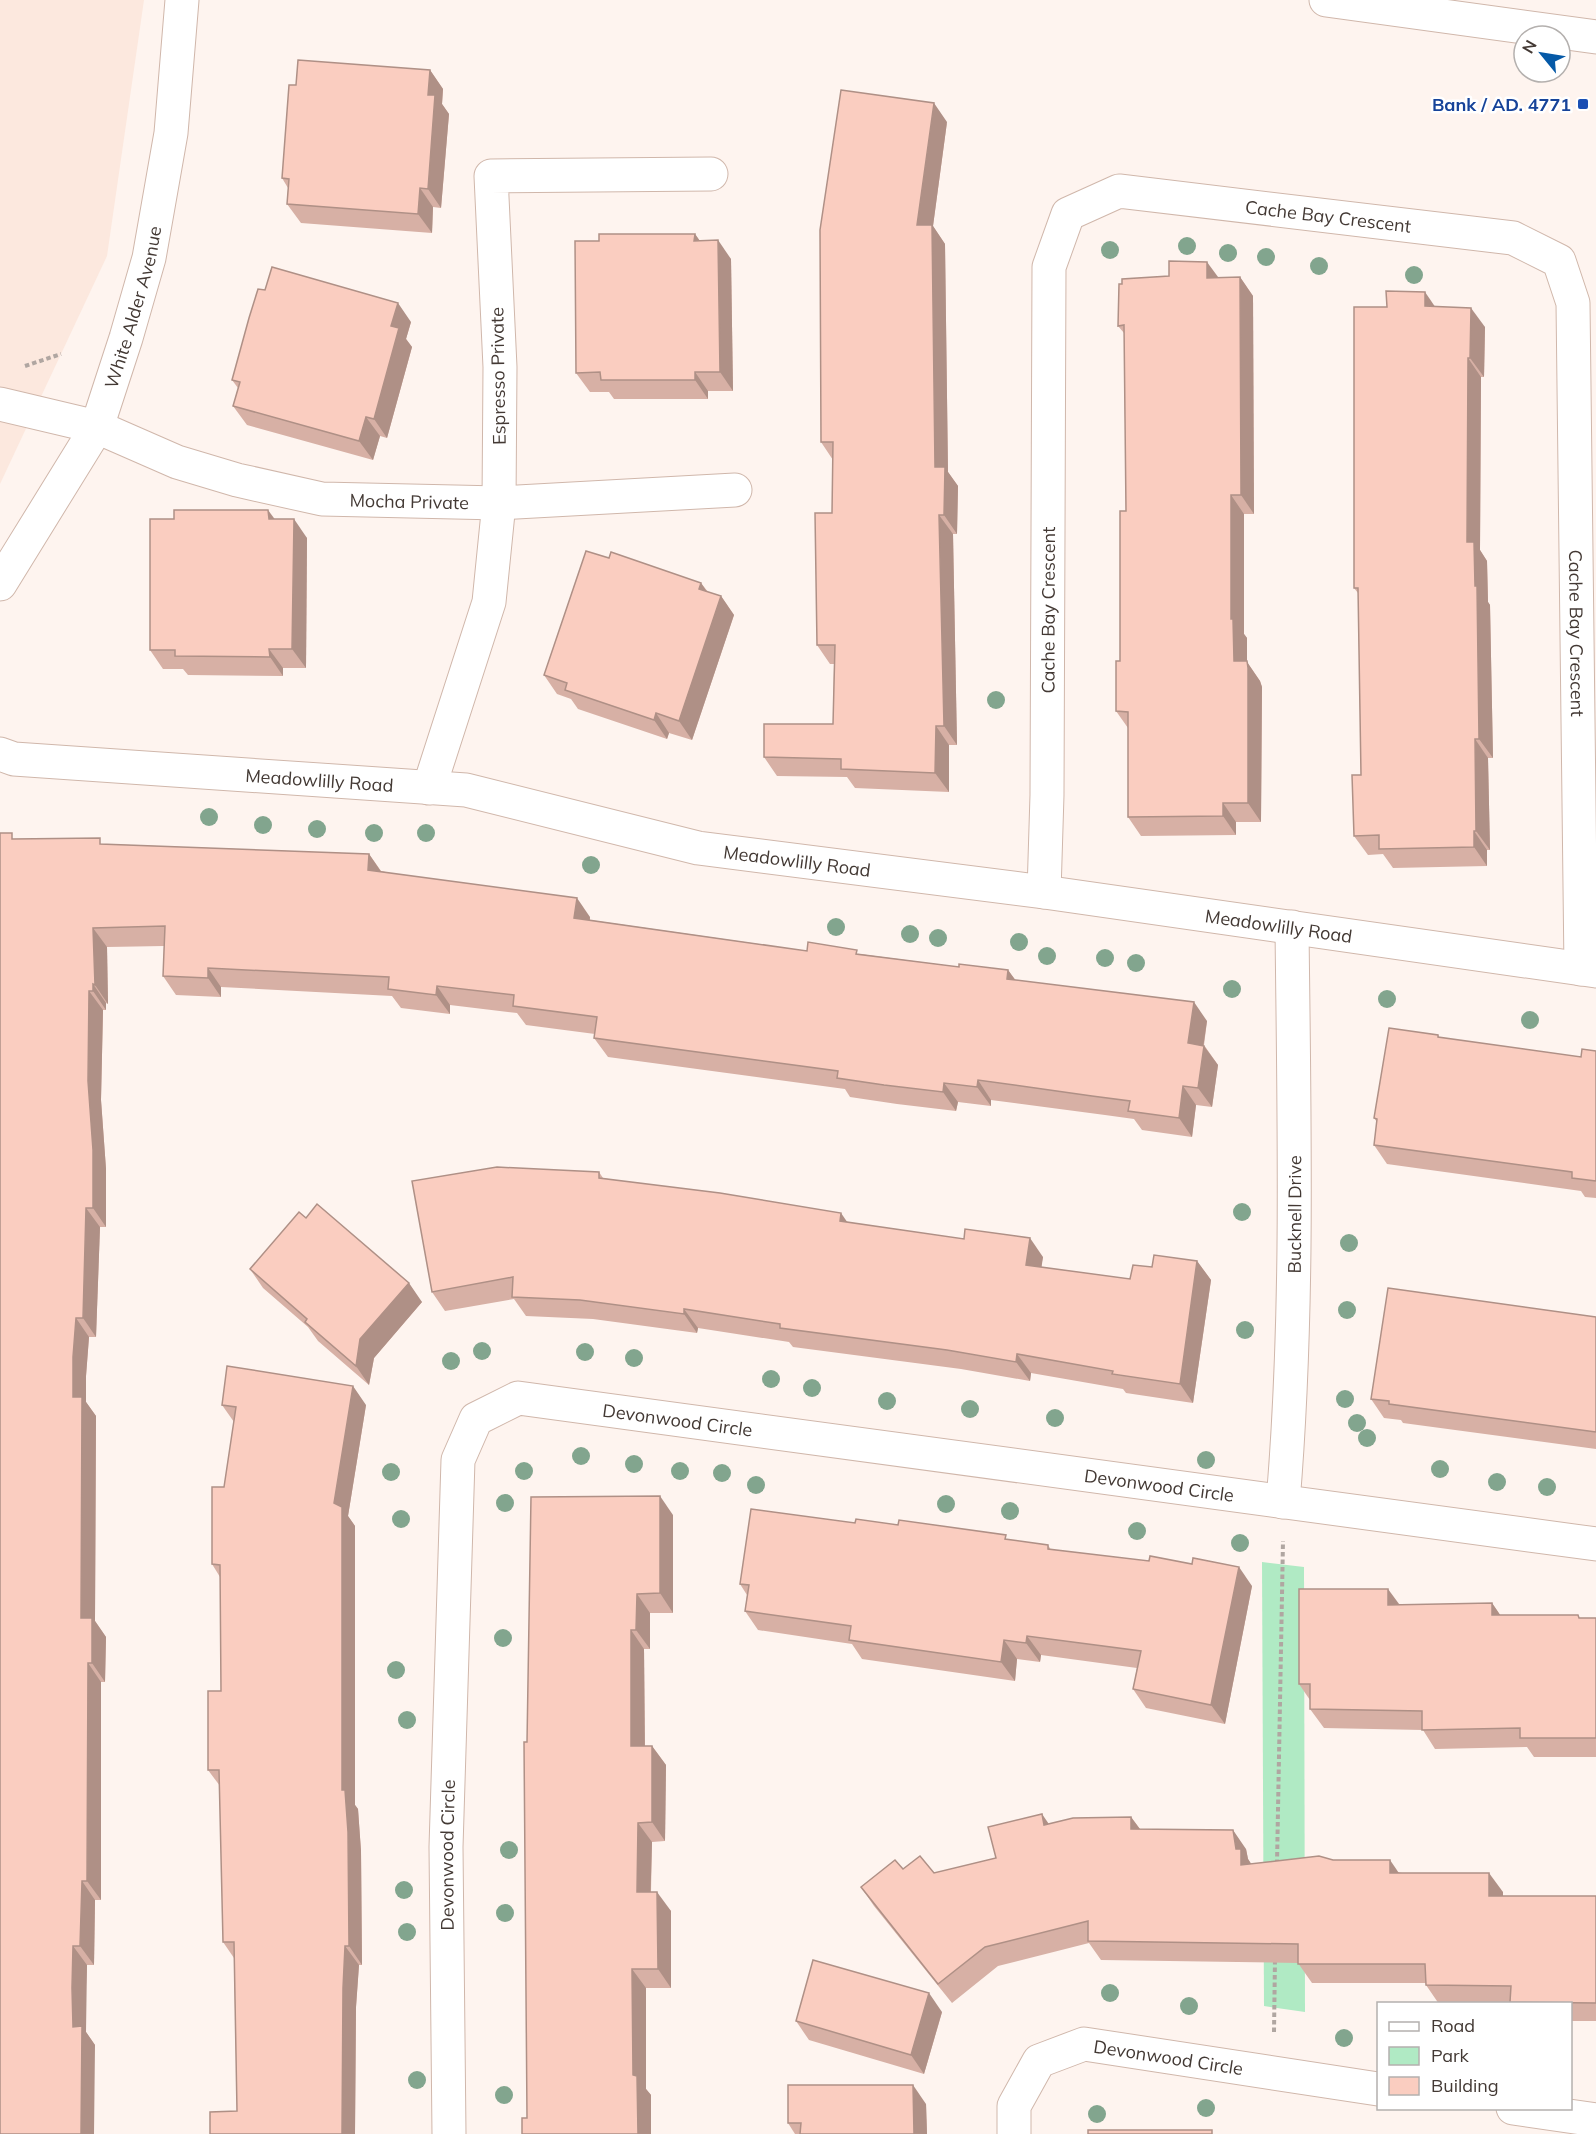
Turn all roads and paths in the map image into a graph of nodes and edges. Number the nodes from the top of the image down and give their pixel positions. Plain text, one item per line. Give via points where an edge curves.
1 (182, 0) edge
2 (1326, 0) edge
3 (1596, 37) edge
4 (711, 174) dead end
5 (61, 354) dead end
6 (17, 367) dead end
7 (0, 404) edge
8 (97, 427) junction
9 (735, 490) dead end
10 (499, 503) junction
11 (0, 584) edge
12 (0, 754) edge
13 (429, 788) junction
14 (1044, 892) junction
15 (1292, 927) junction
16 (1589, 970) edge
17 (1283, 1502) junction
18 (1596, 1544) edge
19 (1277, 1875) edge
20 (1275, 1946) edge
21 (1273, 2074) junction
22 (1377, 2089) edge
23 (1521, 2110) edge
24 (1596, 2120) edge
25 (449, 2134) edge
26 (1014, 2134) edge

1 - 8 street, White Alder Avenue via 171,133 149,258
2 - 3 street
4 - 10 street, Espresso Private via 491,176 500,367
5 - 6 path
7 - 8 street, Mocha Private
8 - 10 street, Mocha Private via 177,462 322,499
8 - 11 street, White Alder Avenue
9 - 10 street, Mocha Private
10 - 13 street, Espresso Private via 489,602
12 - 13 street, Meadowlilly Road via 14,759
13 - 14 street, Meadowlilly Road via 466,790 698,848
14 - 15 street, Meadowlilly Road
14 - 16 street, Cache Bay Crescent via 1049,267 1068,214 1119,191 1513,238 1559,261 1573,303
15 - 16 street, Meadowlilly Road
15 - 17 street, Bucknell Drive via 1295,1190 1290,1426
17 - 18 street, Devonwood Circle
17 - 19 path
17 - 25 street, Devonwood Circle via 518,1398 476,1419 458,1460 446,1847
20 - 21 path
21 - 22 street, Devonwood Circle
21 - 26 street, Devonwood Circle via 1084,2044 1039,2061 1014,2106
23 - 24 street

